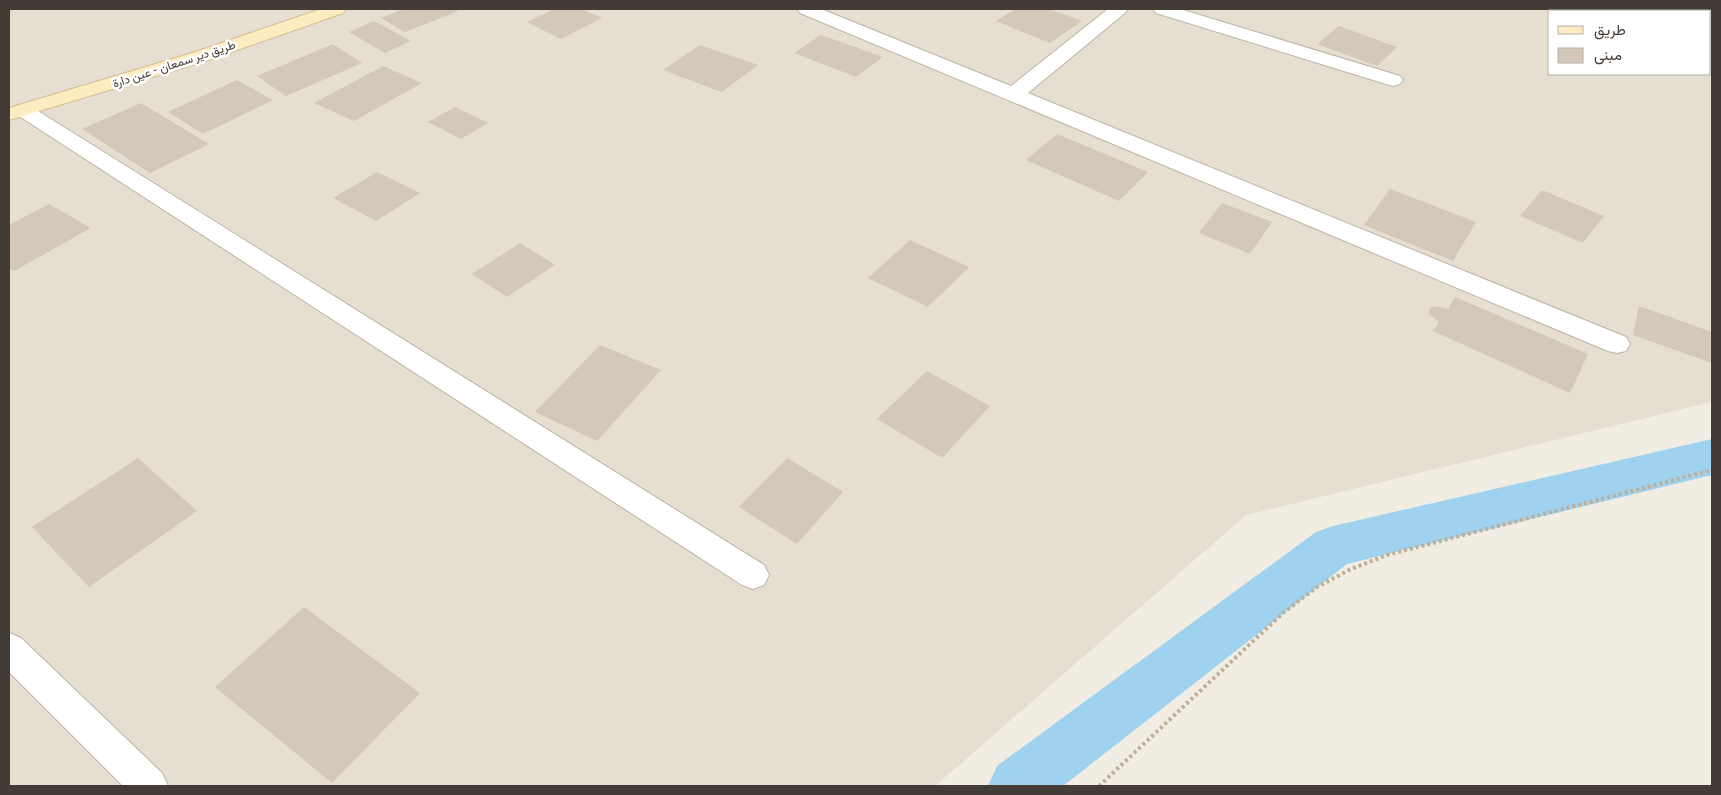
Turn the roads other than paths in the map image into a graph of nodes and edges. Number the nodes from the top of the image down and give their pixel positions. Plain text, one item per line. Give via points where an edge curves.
1 (337, 9) edge
2 (806, 9) edge
3 (1119, 9) edge
4 (1162, 9) edge
5 (1393, 80) dead end
6 (1013, 94) junction
7 (16, 112) edge
8 (1617, 344) dead end
9 (753, 575) dead end
10 (9, 649) edge
11 (149, 786) edge

1 - 7 main road, طريق دير سمعان - عين دارة via 199,57
2 - 6 street
3 - 6 street
4 - 5 street
6 - 8 street
7 - 9 street
10 - 11 street

